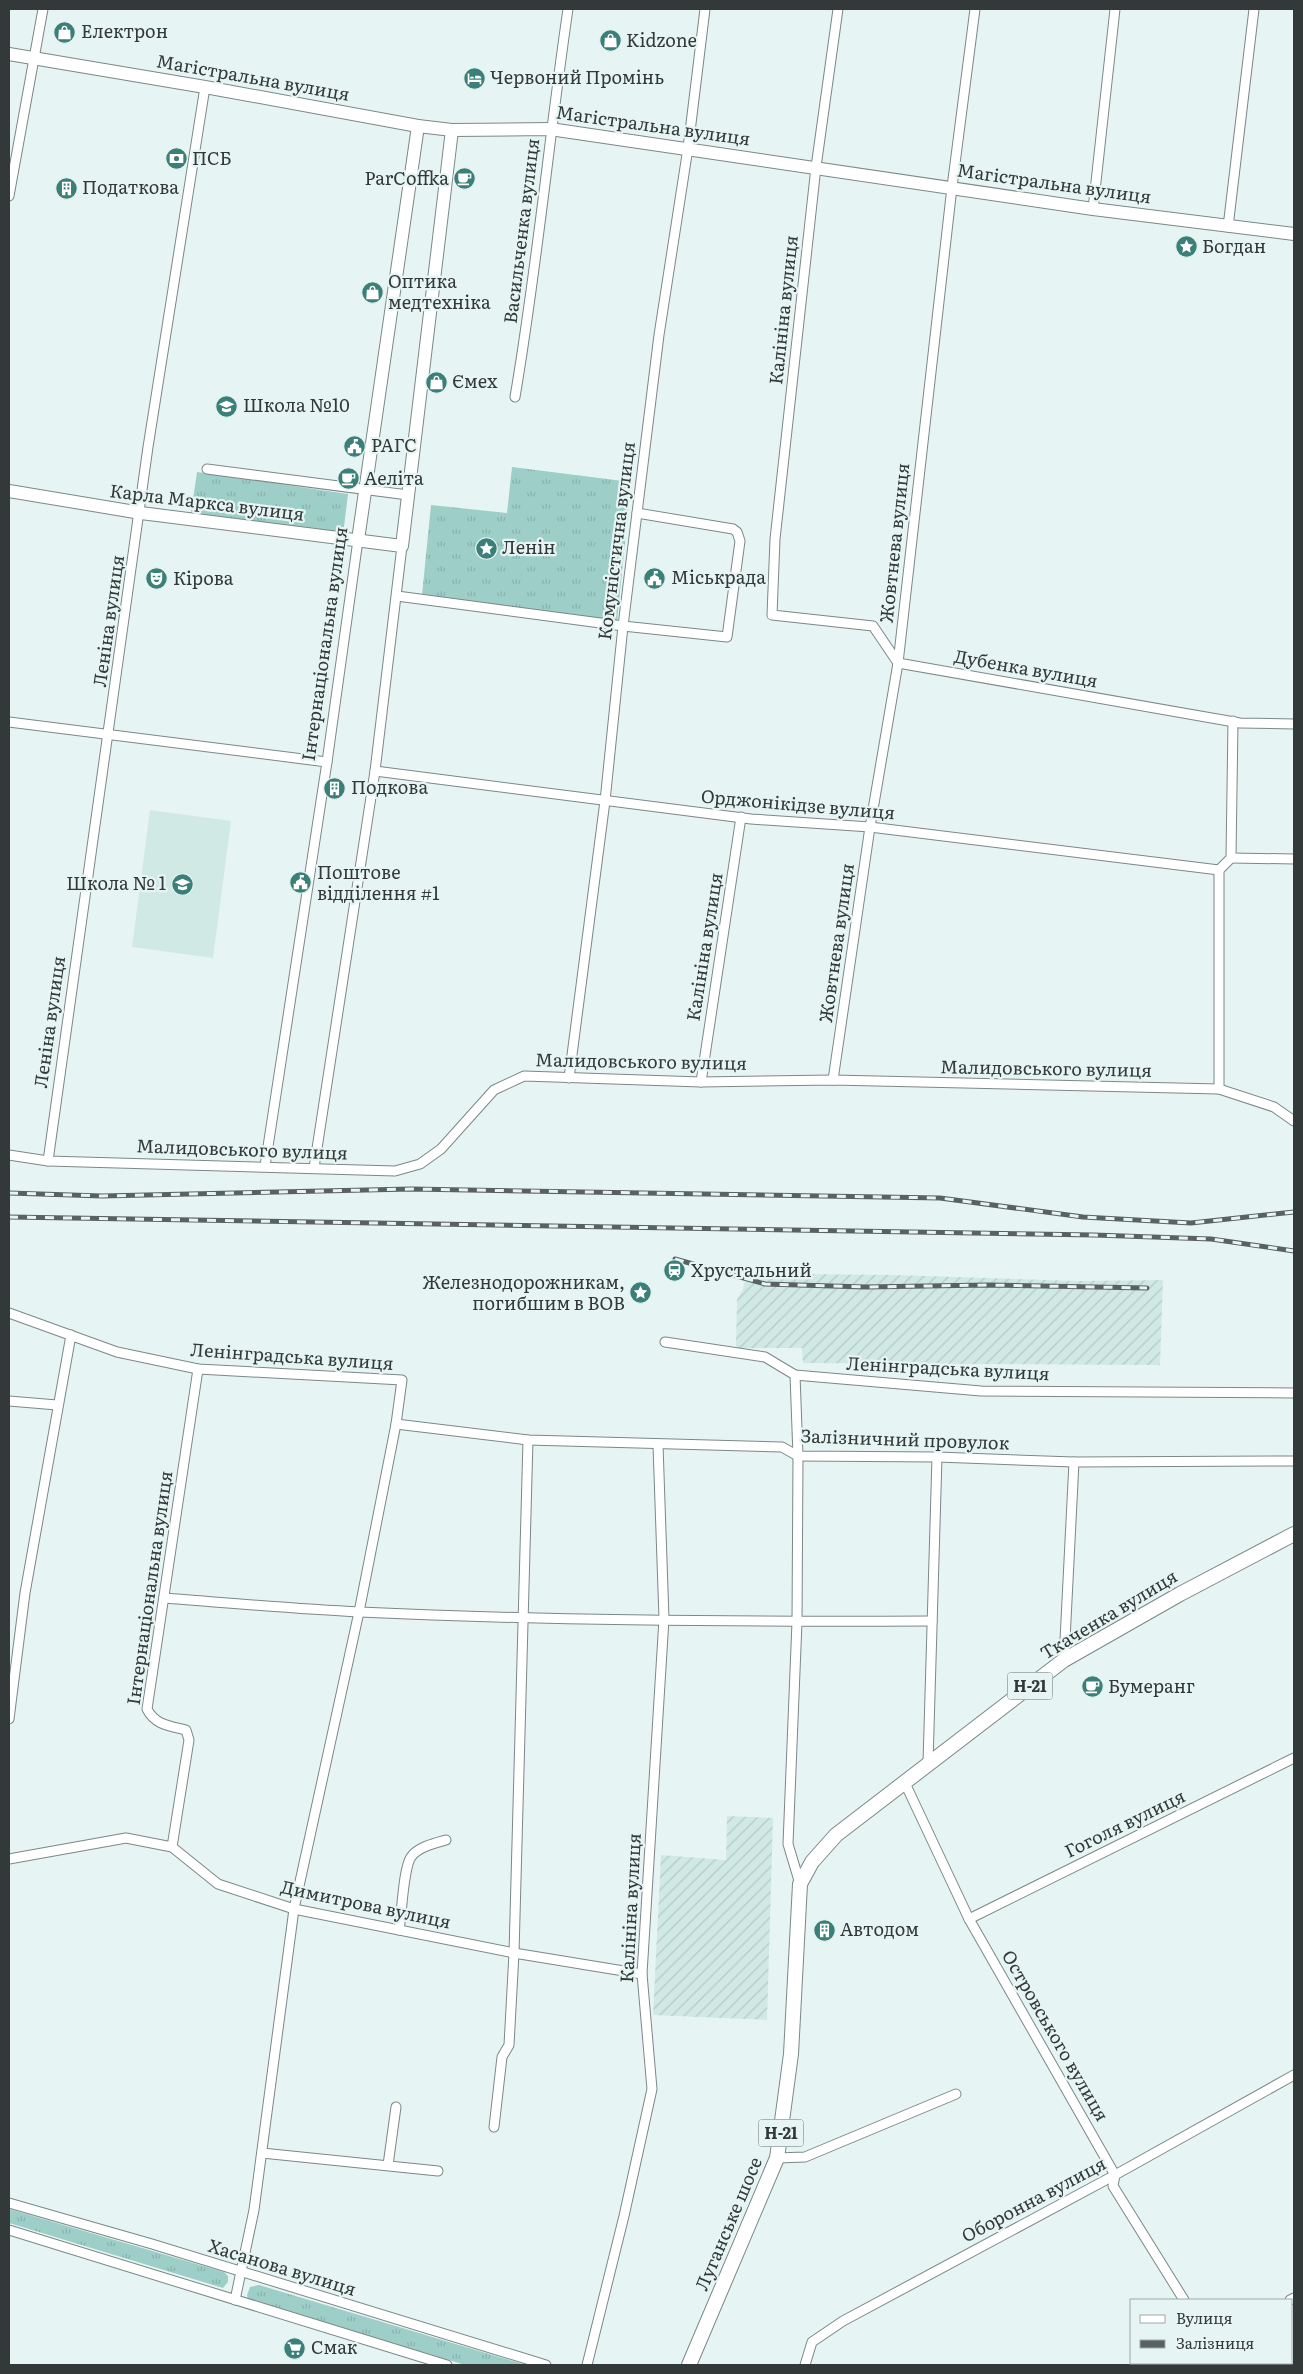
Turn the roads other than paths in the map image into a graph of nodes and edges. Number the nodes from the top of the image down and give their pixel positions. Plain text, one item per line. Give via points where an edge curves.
1 (43, 9) edge
2 (568, 9) edge
3 (705, 9) edge
4 (838, 9) edge
5 (975, 9) edge
6 (1115, 9) edge
7 (1254, 9) edge
8 (9, 54) edge
9 (35, 58) junction
10 (204, 87) junction
11 (418, 126) junction
12 (550, 129) junction
13 (452, 130) junction
14 (688, 148) junction
15 (816, 167) junction
16 (952, 187) junction
17 (9, 196) edge
18 (1093, 208) junction
19 (1228, 227) junction
20 (1294, 234) edge
21 (515, 397) dead end
22 (206, 470) dead end
23 (364, 489) junction
24 (9, 491) edge
25 (408, 495) junction
26 (140, 513) junction
27 (637, 513) junction
28 (358, 540) junction
29 (402, 546) junction
30 (397, 596) junction
31 (622, 626) junction
32 (898, 663) junction
33 (1233, 721) junction
34 (9, 722) edge
35 (1294, 724) edge
36 (108, 734) junction
37 (327, 762) junction
38 (375, 771) junction
39 (605, 801) junction
40 (741, 818) junction
41 (870, 827) junction
42 (1231, 858) junction
43 (1294, 859) edge
44 (1219, 870) junction
45 (570, 1078) junction
46 (834, 1080) junction
47 (700, 1082) junction
48 (1218, 1089) junction
49 (1294, 1120) edge
50 (9, 1155) edge
51 (48, 1161) junction
52 (265, 1166) junction
53 (314, 1168) junction
54 (9, 1313) edge
55 (71, 1335) junction
56 (666, 1342) dead end
57 (198, 1369) junction
58 (796, 1376) junction
59 (1294, 1393) edge
60 (9, 1401) edge
61 (57, 1406) junction
62 (396, 1424) junction
63 (528, 1440) junction
64 (658, 1445) junction
65 (798, 1456) junction
66 (937, 1457) junction
67 (1294, 1461) edge
68 (1074, 1462) junction
69 (1294, 1534) edge
70 (164, 1598) junction
71 (359, 1612) junction
72 (524, 1618) junction
73 (664, 1619) junction
74 (932, 1620) junction
75 (797, 1622) junction
76 (1064, 1660) junction
77 (9, 1719) edge
78 (1294, 1758) edge
79 (928, 1763) junction
80 (904, 1781) junction
81 (446, 1840) dead end
82 (172, 1847) junction
83 (9, 1859) edge
84 (800, 1884) junction
85 (294, 1909) junction
86 (969, 1919) junction
87 (400, 1930) junction
88 (514, 1953) junction
89 (642, 1974) junction
90 (1294, 2075) edge
91 (956, 2094) dead end
92 (396, 2107) dead end
93 (494, 2127) dead end
94 (262, 2152) junction
95 (778, 2158) junction
96 (388, 2166) junction
97 (438, 2171) dead end
98 (1115, 2175) junction
99 (9, 2203) edge
100 (9, 2230) edge
101 (241, 2272) junction
102 (1183, 2299) edge
103 (235, 2300) junction
104 (447, 2365) edge
105 (546, 2365) edge
106 (587, 2365) edge
107 (689, 2365) edge
108 (805, 2365) edge

1 - 9 street
2 - 12 street, Васильченка вулиця
3 - 14 street, Комуністична вулиця
4 - 15 street, Калініна вулиця
5 - 16 street, Жовтнева вулиця
6 - 18 street
7 - 19 street
8 - 9 street, Магістральна вулиця
9 - 10 street, Магістральна вулиця
9 - 17 street
10 - 11 street, Магістральна вулиця
10 - 26 street, Леніна вулиця
11 - 13 street, Магістральна вулиця
11 - 23 street, Інтернаціональна вулиця
12 - 13 street, Магістральна вулиця
12 - 14 street, Магістральна вулиця
12 - 21 street, Васильченка вулиця via 531,304
13 - 25 street
14 - 15 street, Магістральна вулиця
14 - 27 street, Комуністична вулиця via 659,334
15 - 16 street, Магістральна вулиця
15 - 32 street, Калініна вулиця via 775,539 772,615 873,626
16 - 18 street, Магістральна вулиця
16 - 32 street, Жовтнева вулиця
18 - 19 street, Магістральна вулиця
19 - 20 street, Магістральна вулиця
22 - 23 street
23 - 25 street
23 - 28 street, Інтернаціональна вулиця
24 - 26 street, Карла Маркса вулиця
25 - 29 street
26 - 28 street, Карла Маркса вулиця
26 - 36 street, Леніна вулиця
27 - 31 street, Комуністична вулиця
27 - 31 street via 733,529 740,541 727,637
28 - 29 street, Карла Маркса вулиця
28 - 37 street, Інтернаціональна вулиця
29 - 30 street
30 - 31 street
30 - 38 street
31 - 39 street, Комуністична вулиця
32 - 33 street, Дубенка вулиця
32 - 41 street, Жовтнева вулиця
33 - 35 street, Дубенка вулиця
33 - 42 street
34 - 36 street
36 - 37 street
36 - 51 street, Леніна вулиця
37 - 52 street, Інтернаціональна вулиця
38 - 39 street, Орджонікідзе вулиця
38 - 53 street
39 - 40 street, Орджонікідзе вулиця
39 - 45 street, Комуністична вулиця
40 - 41 street, Орджонікідзе вулиця
40 - 47 street, Калініна вулиця
41 - 44 street, Орджонікідзе вулиця
41 - 46 street, Жовтнева вулиця
42 - 43 street
42 - 44 street
44 - 48 street
45 - 47 street, Малидовського вулиця
45 - 53 street, Малидовського вулиця via 524,1076 494,1090 441,1149 420,1164 396,1171
46 - 47 street, Малидовського вулиця
46 - 48 street, Малидовського вулиця
48 - 49 street, Малидовського вулиця via 1274,1107
50 - 51 street, Малидовського вулиця
51 - 52 street, Малидовського вулиця
52 - 53 street, Малидовського вулиця
54 - 55 street, Ленінградська вулиця
55 - 57 street, Ленінградська вулиця via 117,1352
55 - 61 street
56 - 58 street, Ленінградська вулиця via 765,1357
57 - 62 street, Ленінградська вулиця via 402,1380
57 - 70 street, Інтернаціональна вулиця
58 - 59 street, Ленінградська вулиця via 980,1391
58 - 65 street
60 - 61 street
61 - 77 street via 25,1593
62 - 63 street, Залізничний провулок
62 - 71 street
63 - 64 street, Залізничний провулок
63 - 72 street
64 - 65 street, Залізничний провулок via 782,1447
64 - 73 street, Калініна вулиця
65 - 66 street, Залізничний провулок
65 - 75 street
66 - 68 street, Залізничний провулок
66 - 74 street
67 - 68 street, Залізничний провулок
68 - 76 street
69 - 76 main road, Ткаченка вулиця / Н-21
70 - 71 street
70 - 82 street, Інтернаціональна вулиця via 147,1709 151,1717 163,1725 186,1730 188,1740
71 - 72 street
71 - 85 street
72 - 73 street
72 - 88 street
73 - 75 street
73 - 89 street, Калініна вулиця
74 - 75 street
74 - 79 street
75 - 84 street via 788,1844
76 - 79 main road, Ткаченка вулиця / Н-21
78 - 86 street, Гоголя вулиця
79 - 80 main road, Ткаченка вулиця / Н-21
80 - 84 main road, Ткаченка вулиця / Н-21 via 836,1835 812,1862
80 - 86 street, Островського вулиця
81 - 87 street via 425,1846 412,1856
82 - 83 street, Димитрова вулиця via 126,1838
82 - 85 street, Димитрова вулиця via 218,1884
84 - 95 main road, Луганське шосе / Н-21 via 791,2054
85 - 87 street, Димитрова вулиця
85 - 94 street
86 - 98 street, Островського вулиця
87 - 88 street, Димитрова вулиця
88 - 89 street, Димитрова вулиця
88 - 93 street via 509,2046 502,2057
89 - 106 street, Калініна вулиця via 652,2088
90 - 98 street, Оборонна вулиця
91 - 95 street via 805,2157
92 - 96 street
94 - 96 street
94 - 101 street
95 - 107 main road, Луганське шосе / Н-21
96 - 97 street
98 - 102 street, Островського вулиця via 1114,2186
98 - 108 street, Оборонна вулиця via 842,2321 812,2342
99 - 101 street, Хасанова вулиця
100 - 103 street
101 - 103 street
101 - 105 street, Хасанова вулиця
103 - 104 street

